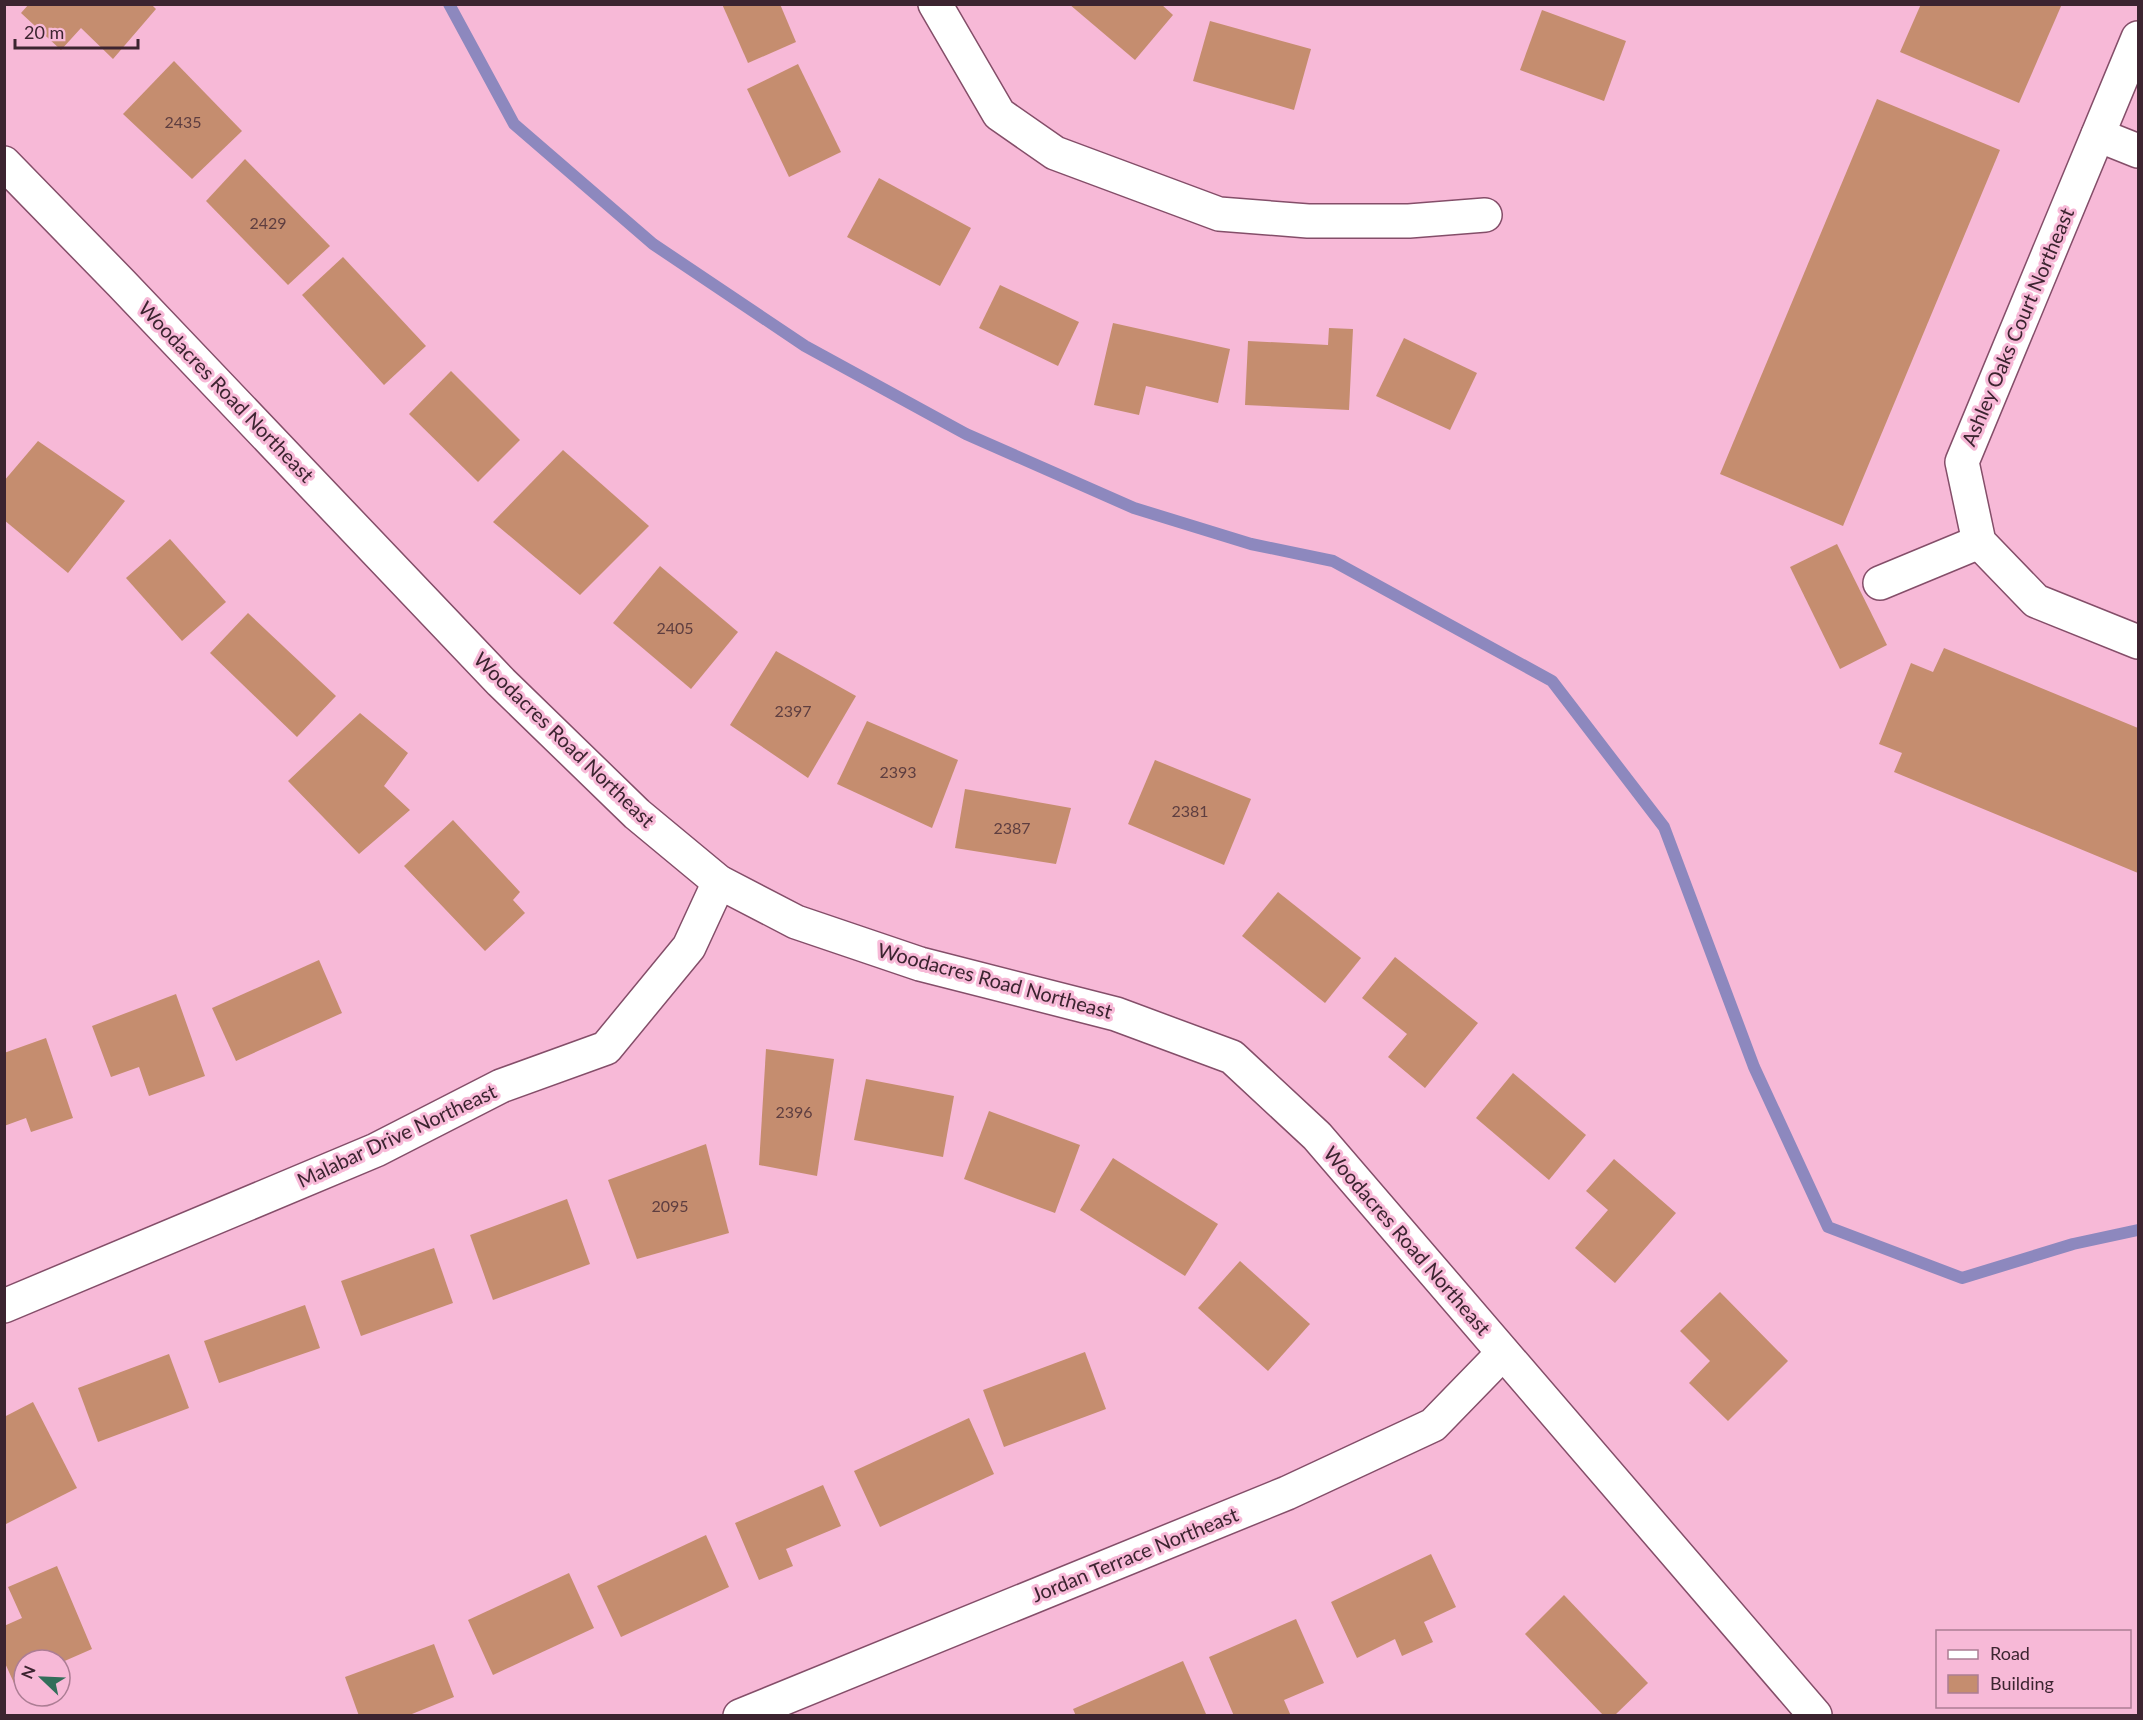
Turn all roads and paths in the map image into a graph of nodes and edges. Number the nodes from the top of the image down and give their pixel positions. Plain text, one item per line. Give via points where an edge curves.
1 (935, 4) edge
2 (2139, 38) edge
3 (2098, 135) junction
4 (2139, 152) edge
5 (4, 163) edge
6 (1485, 215) dead end
7 (1979, 542) junction
8 (1880, 583) dead end
9 (2139, 642) edge
10 (719, 882) junction
11 (4, 1306) edge
12 (1503, 1353) junction
13 (1815, 1714) edge
14 (740, 1716) edge

1 - 6 street via 999,114 1054,153 1219,214 1308,221 1409,221
2 - 3 street, Ashley Oaks Court Northeast
3 - 4 street
3 - 7 street, Ashley Oaks Court Northeast via 1962,462
5 - 10 street, Woodacres Road Northeast via 501,682 637,814
7 - 8 street
7 - 9 street via 2036,601
10 - 11 street, Malabar Drive Northeast via 689,948 606,1048 501,1086 376,1150
10 - 12 street, Woodacres Road Northeast via 796,922 920,964 1116,1014 1232,1058 1317,1136
12 - 13 street, Woodacres Road Northeast
12 - 14 street, Jordan Terrace Northeast via 1433,1425 1287,1493

